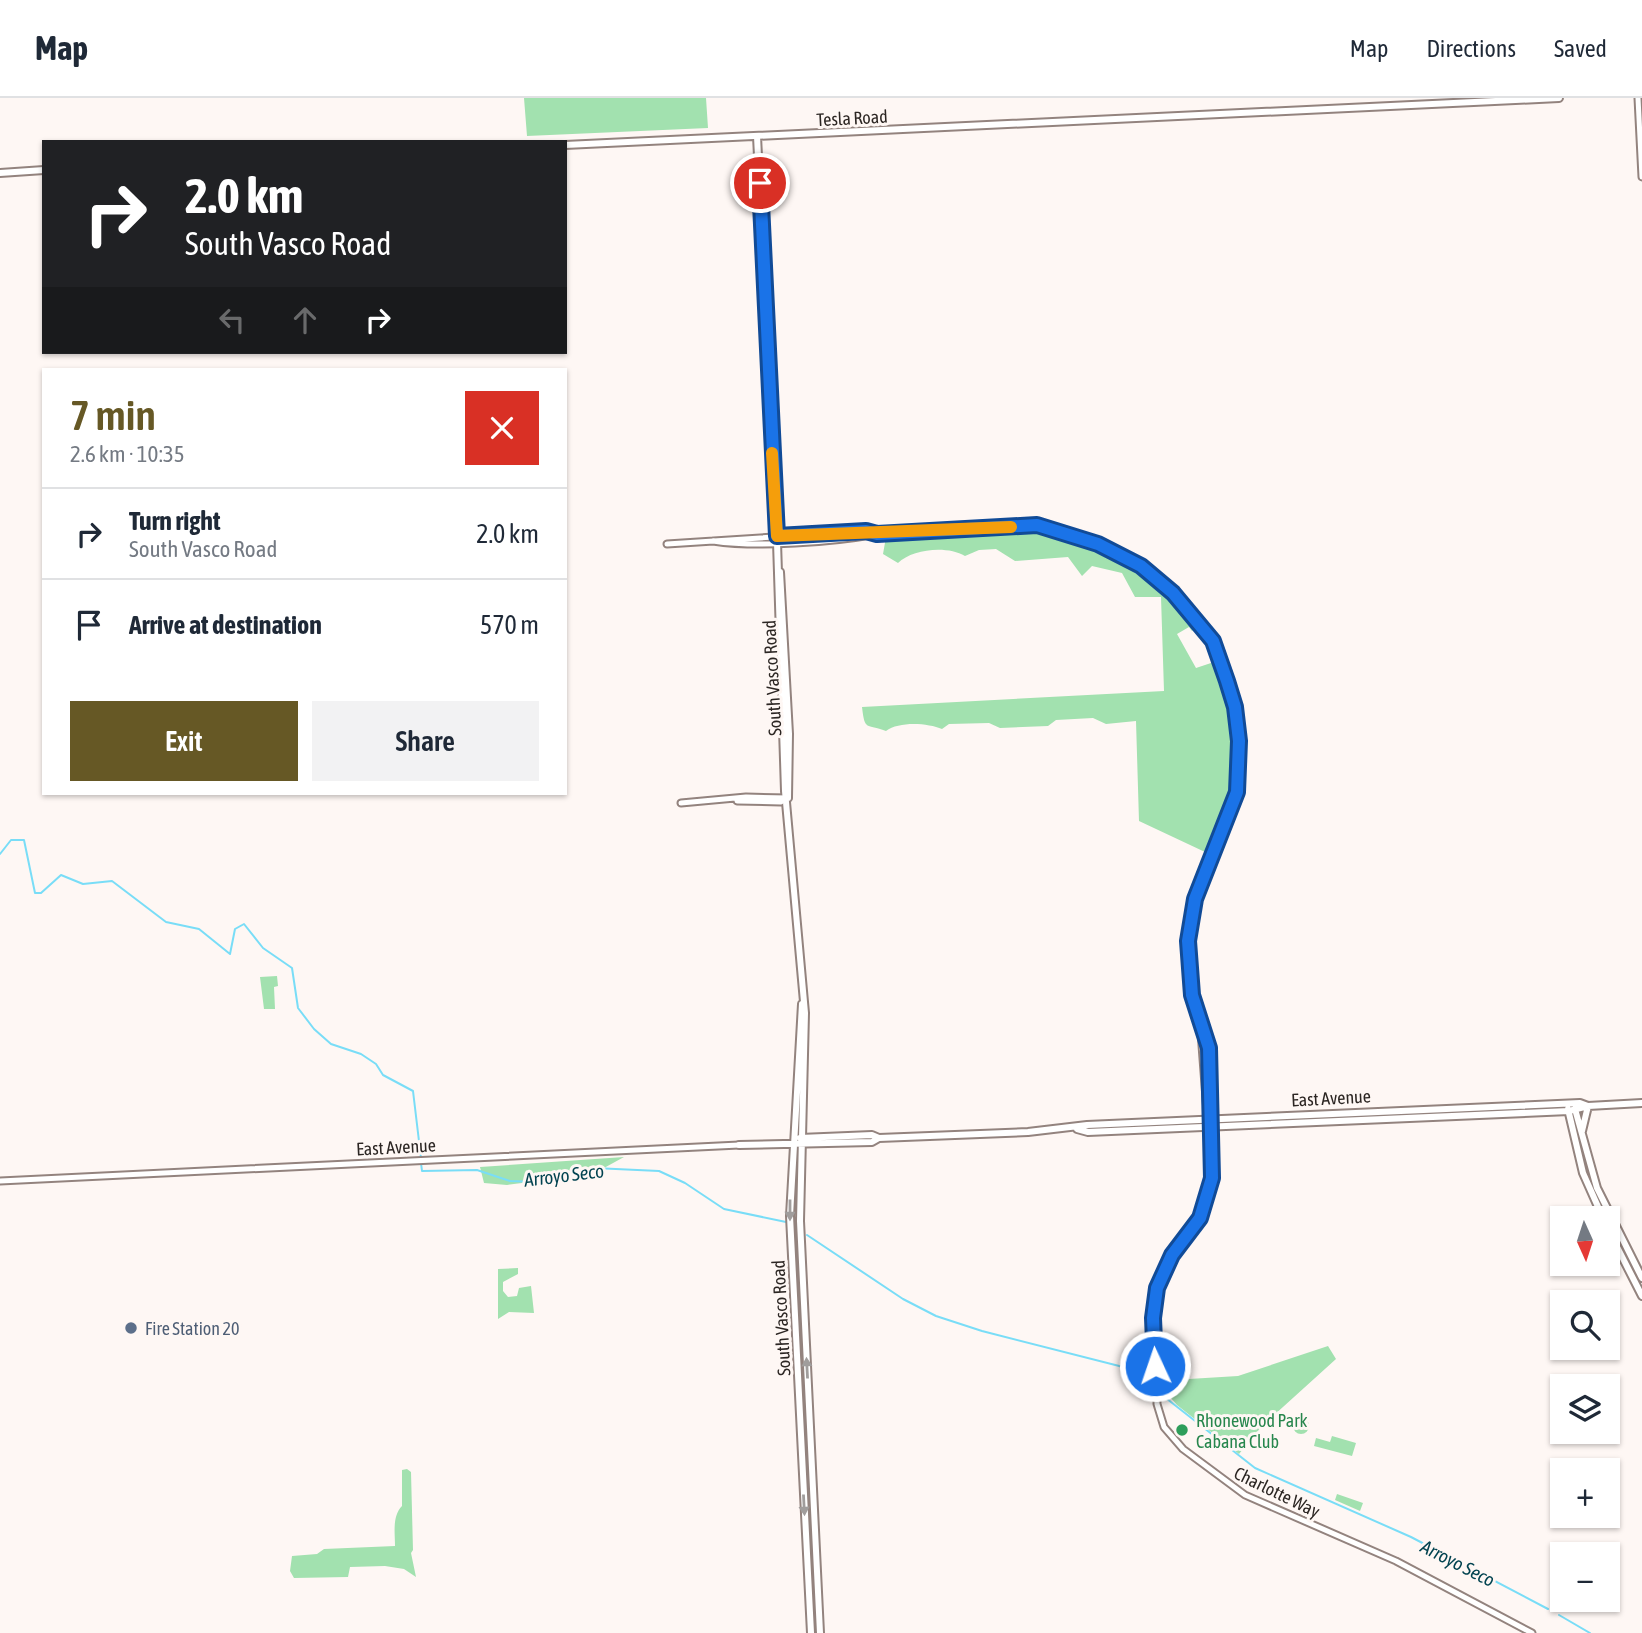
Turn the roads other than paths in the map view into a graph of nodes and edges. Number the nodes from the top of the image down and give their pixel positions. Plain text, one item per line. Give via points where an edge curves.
1 (1559, 98) edge
2 (1638, 98) edge
3 (1513, 99) edge
4 (757, 136) junction
5 (567, 145) edge
6 (42, 170) edge
7 (0, 173) edge
8 (1642, 177) edge
9 (777, 539) junction
10 (667, 544) dead end
11 (787, 798) junction
12 (681, 803) dead end
13 (802, 1002) junction
14 (1642, 1103) edge
15 (1588, 1106) junction
16 (1571, 1107) junction
17 (1210, 1122) junction
18 (1581, 1137) junction
19 (801, 1141) junction
20 (793, 1142) junction
21 (739, 1145) joint
22 (1583, 1171) junction
23 (0, 1181) edge
24 (1606, 1205) junction
25 (1598, 1206) edge
26 (1620, 1253) edge
27 (1642, 1278) edge
28 (1642, 1296) edge
29 (811, 1633) edge
30 (820, 1633) edge
31 (1532, 1633) edge

1 - 3 main road, Tesla Road
2 - 8 street
3 - 4 main road, Tesla Road
4 - 5 main road, Tesla Road
4 - 9 main road, South Vasco Road
6 - 7 main road
9 - 10 street, Charlotte Way
9 - 11 main road, South Vasco Road
9 - 17 street, Charlotte Way via 1037,525 1098,544 1141,566 1173,593 1201,628 1218,656 1235,707 1239,741 1237,792 1190,920 1188,966 1209,1048
11 - 12 street
11 - 13 main road, South Vasco Road
13 - 19 main road, South Vasco Road
13 - 20 main road, South Vasco Road
14 - 15 main road, East Avenue
15 - 16 main road, East Avenue
15 - 18 main road
16 - 17 main road, East Avenue
16 - 18 main road
16 - 22 main road
17 - 19 main road, East Avenue via 1088,1132 1075,1128
17 - 31 street, Charlotte Way via 1213,1166 1208,1198 1166,1266 1153,1318 1161,1420 1172,1439 1226,1484 1396,1561
18 - 24 main road
19 - 20 main road, East Avenue
30 -> 19 main road, South Vasco Road via 800,1234
20 - 21 main road, East Avenue
20 -> 29 main road, South Vasco Road via 790,1227
21 - 23 street, East Avenue
22 - 24 main road
22 - 25 main road
24 - 27 main road
26 - 28 main road

